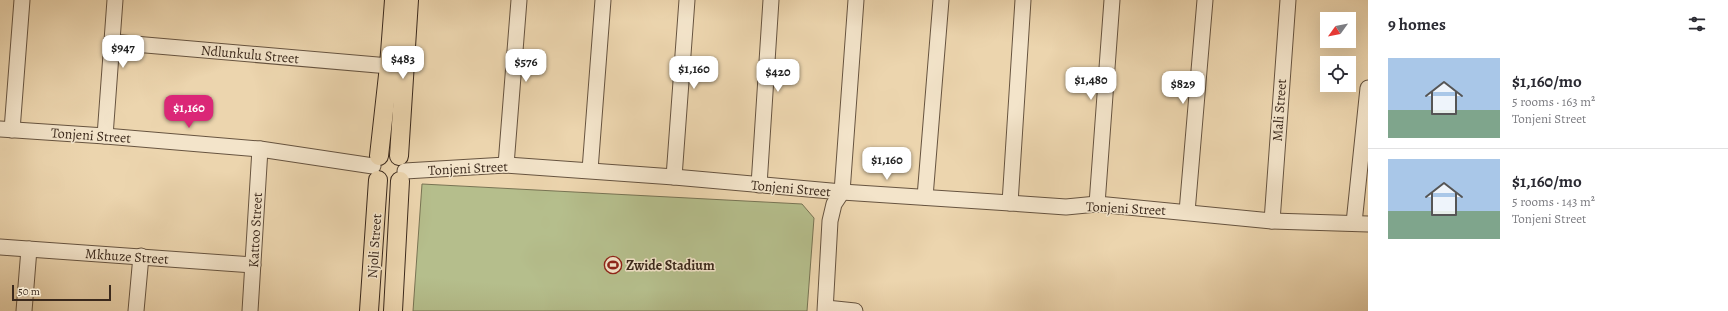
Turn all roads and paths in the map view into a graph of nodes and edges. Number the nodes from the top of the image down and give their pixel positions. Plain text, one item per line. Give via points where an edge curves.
1 (22, 0) edge
2 (115, 0) edge
3 (394, 0) edge
4 (409, 0) edge
5 (519, 0) edge
6 (603, 0) edge
7 (687, 0) edge
8 (771, 0) edge
9 (856, 0) edge
10 (941, 0) edge
11 (1023, 0) edge
12 (1112, 0) edge
13 (1205, 0) edge
14 (1288, 0) edge
15 (111, 42) junction
16 (389, 66) junction
17 (1368, 88) edge
18 (6, 129) edge
19 (105, 136) junction
20 (260, 149) junction
21 (506, 165) junction
22 (377, 167) junction
23 (402, 169) junction
24 (590, 170) junction
25 (674, 177) junction
26 (759, 185) junction
27 (842, 192) junction
28 (925, 197) junction
29 (1010, 204) junction
30 (1097, 204) junction
31 (1187, 212) junction
32 (1272, 221) junction
33 (1361, 224) edge
34 (0, 247) edge
35 (29, 249) junction
36 (141, 256) junction
37 (253, 265) junction
38 (825, 310) edge
39 (24, 311) edge
40 (136, 311) edge
41 (250, 311) edge
42 (369, 311) edge
43 (393, 311) edge
44 (855, 311) edge

1 - 18 street
2 - 15 street
3 - 16 main road, Njoli Street
4 - 23 main road, Njoli Street
5 - 21 street
6 - 24 street
7 - 25 street
8 - 26 street
9 - 27 street
10 - 28 street
11 - 29 street
12 - 30 street
13 - 31 street
14 - 32 street, Mali Street
15 - 16 street, Ndlunkulu Street
15 - 19 street
16 - 22 main road, Njoli Street
17 - 33 street
18 - 19 street, Tonjeni Street
19 - 20 street, Tonjeni Street
20 - 22 street, Tonjeni Street
20 - 37 street, Kattoo Street
21 - 23 street, Tonjeni Street
21 - 24 street, Tonjeni Street
22 - 23 main road via 389,152
22 - 23 main road via 390,185
22 - 42 main road, Njoli Street
23 - 43 main road, Njoli Street
24 - 25 street, Tonjeni Street
25 - 26 street, Tonjeni Street
26 - 27 street, Tonjeni Street
27 - 28 street, Tonjeni Street
27 - 38 street via 834,204 830,221
28 - 29 street, Tonjeni Street
29 - 30 street, Tonjeni Street via 1066,207
30 - 31 street, Tonjeni Street
31 - 32 street, Tonjeni Street
32 - 33 street, Tonjeni Street
34 - 35 street, Mkhuze Street
35 - 36 street, Mkhuze Street
35 - 39 street
36 - 37 street, Mkhuze Street
36 - 40 street
37 - 41 street, Kattoo Street
38 - 44 street

